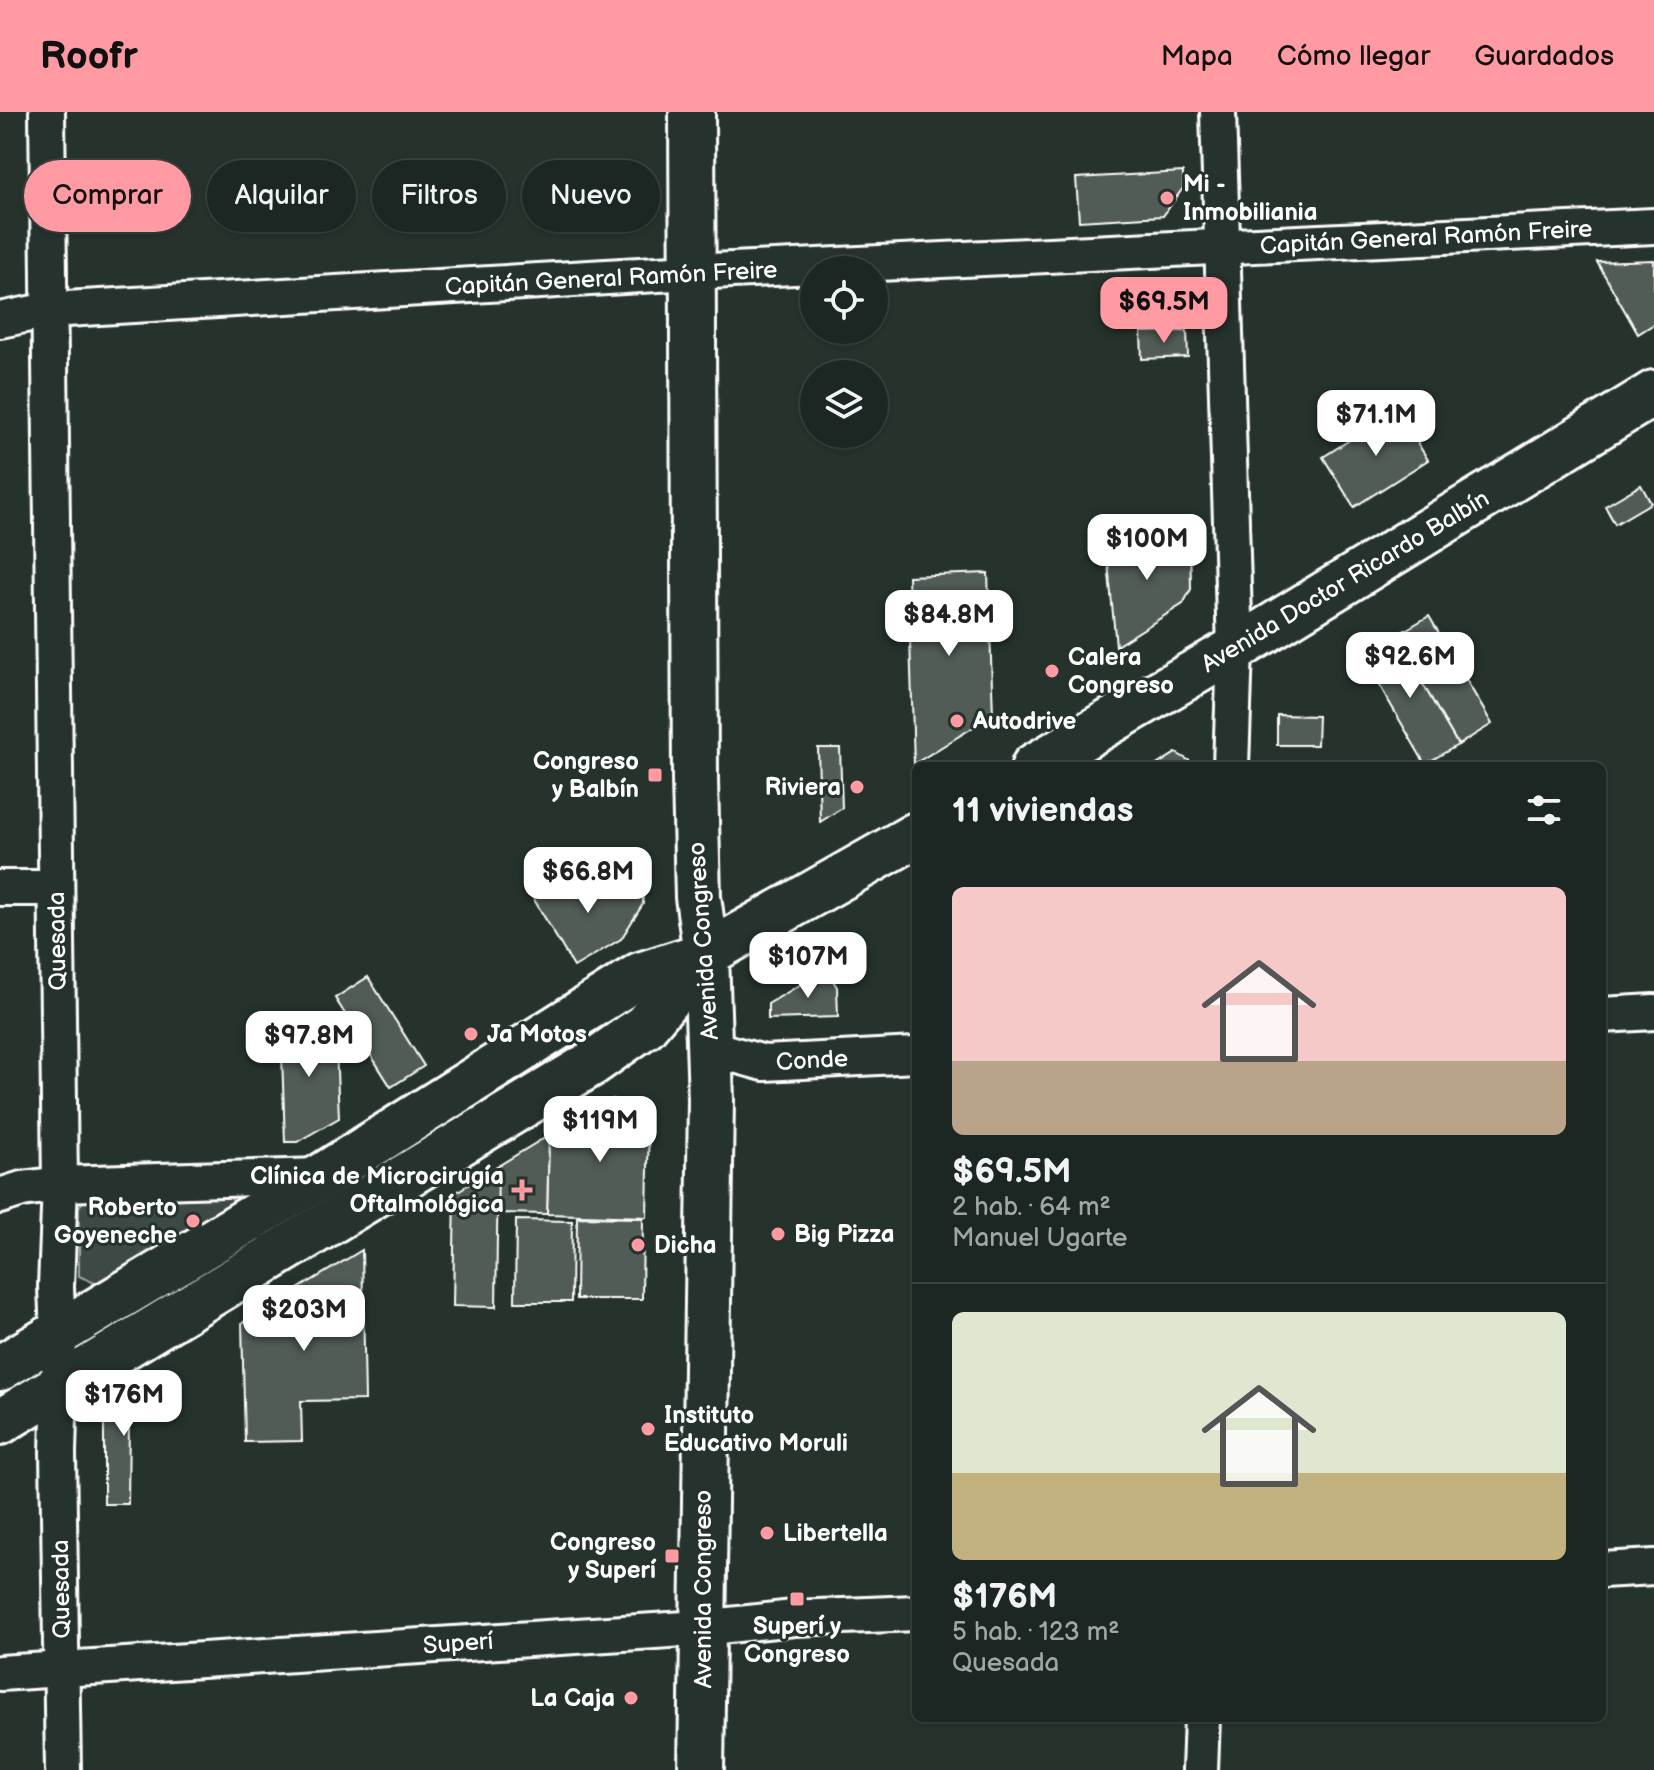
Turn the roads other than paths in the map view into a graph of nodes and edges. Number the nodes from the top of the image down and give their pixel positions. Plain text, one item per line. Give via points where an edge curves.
1 (47, 112) edge
2 (692, 112) edge
3 (1218, 112) edge
4 (1654, 226) edge
5 (1221, 248) junction
6 (691, 272) junction
7 (49, 310) junction
8 (0, 320) edge
9 (1654, 393) edge
10 (1235, 649) junction
11 (1041, 762) edge
12 (1231, 762) edge
13 (912, 837) edge
14 (0, 888) edge
15 (56, 888) junction
16 (706, 954) junction
17 (1654, 1012) edge
18 (1606, 1015) edge
19 (645, 1026) junction
20 (710, 1048) junction
21 (912, 1055) edge
22 (322, 1176) junction
23 (60, 1184) junction
24 (0, 1196) edge
25 (59, 1333) junction
26 (0, 1368) edge
27 (60, 1385) junction
28 (0, 1422) edge
29 (1654, 1567) edge
30 (1606, 1570) edge
31 (912, 1613) edge
32 (701, 1628) junction
33 (63, 1668) junction
34 (0, 1673) edge
35 (1202, 1722) edge
36 (63, 1770) edge
37 (701, 1770) edge
38 (1200, 1770) edge

1 - 7 street, Quesada
2 - 6 main road, Avenida Congreso
3 - 5 street
4 - 5 street, Capitán General Ramón Freire
5 - 6 street, Capitán General Ramón Freire
5 - 10 street
6 - 7 street, Capitán General Ramón Freire
6 - 16 main road, Avenida Congreso via 695,780 698,897
7 - 8 street, Capitán General Ramón Freire
7 - 15 street, Quesada
9 - 10 main road, Avenida Doctor Ricardo Balbín
10 - 11 main road, Avenida Doctor Ricardo Balbín
10 - 12 street
13 - 16 main road
14 - 15 street
15 - 23 street, Quesada
16 - 19 main road
16 - 20 main road, Avenida Congreso
16 - 22 main road via 640,975
17 - 18 street
19 - 20 main road
19 - 27 main road via 591,1064
20 - 21 street, Conde via 764,1063
20 - 32 main road, Avenida Congreso
22 - 23 street
22 - 25 main road
23 - 24 street
23 - 25 street, Quesada
25 - 26 main road
25 - 27 street, Quesada
27 - 28 main road
27 - 33 street, Quesada
29 - 30 street
31 - 32 street, Superí
32 - 33 street, Superí
32 - 37 main road, Avenida Congreso
33 - 34 street, Superí
33 - 36 street, Quesada
35 - 38 street

